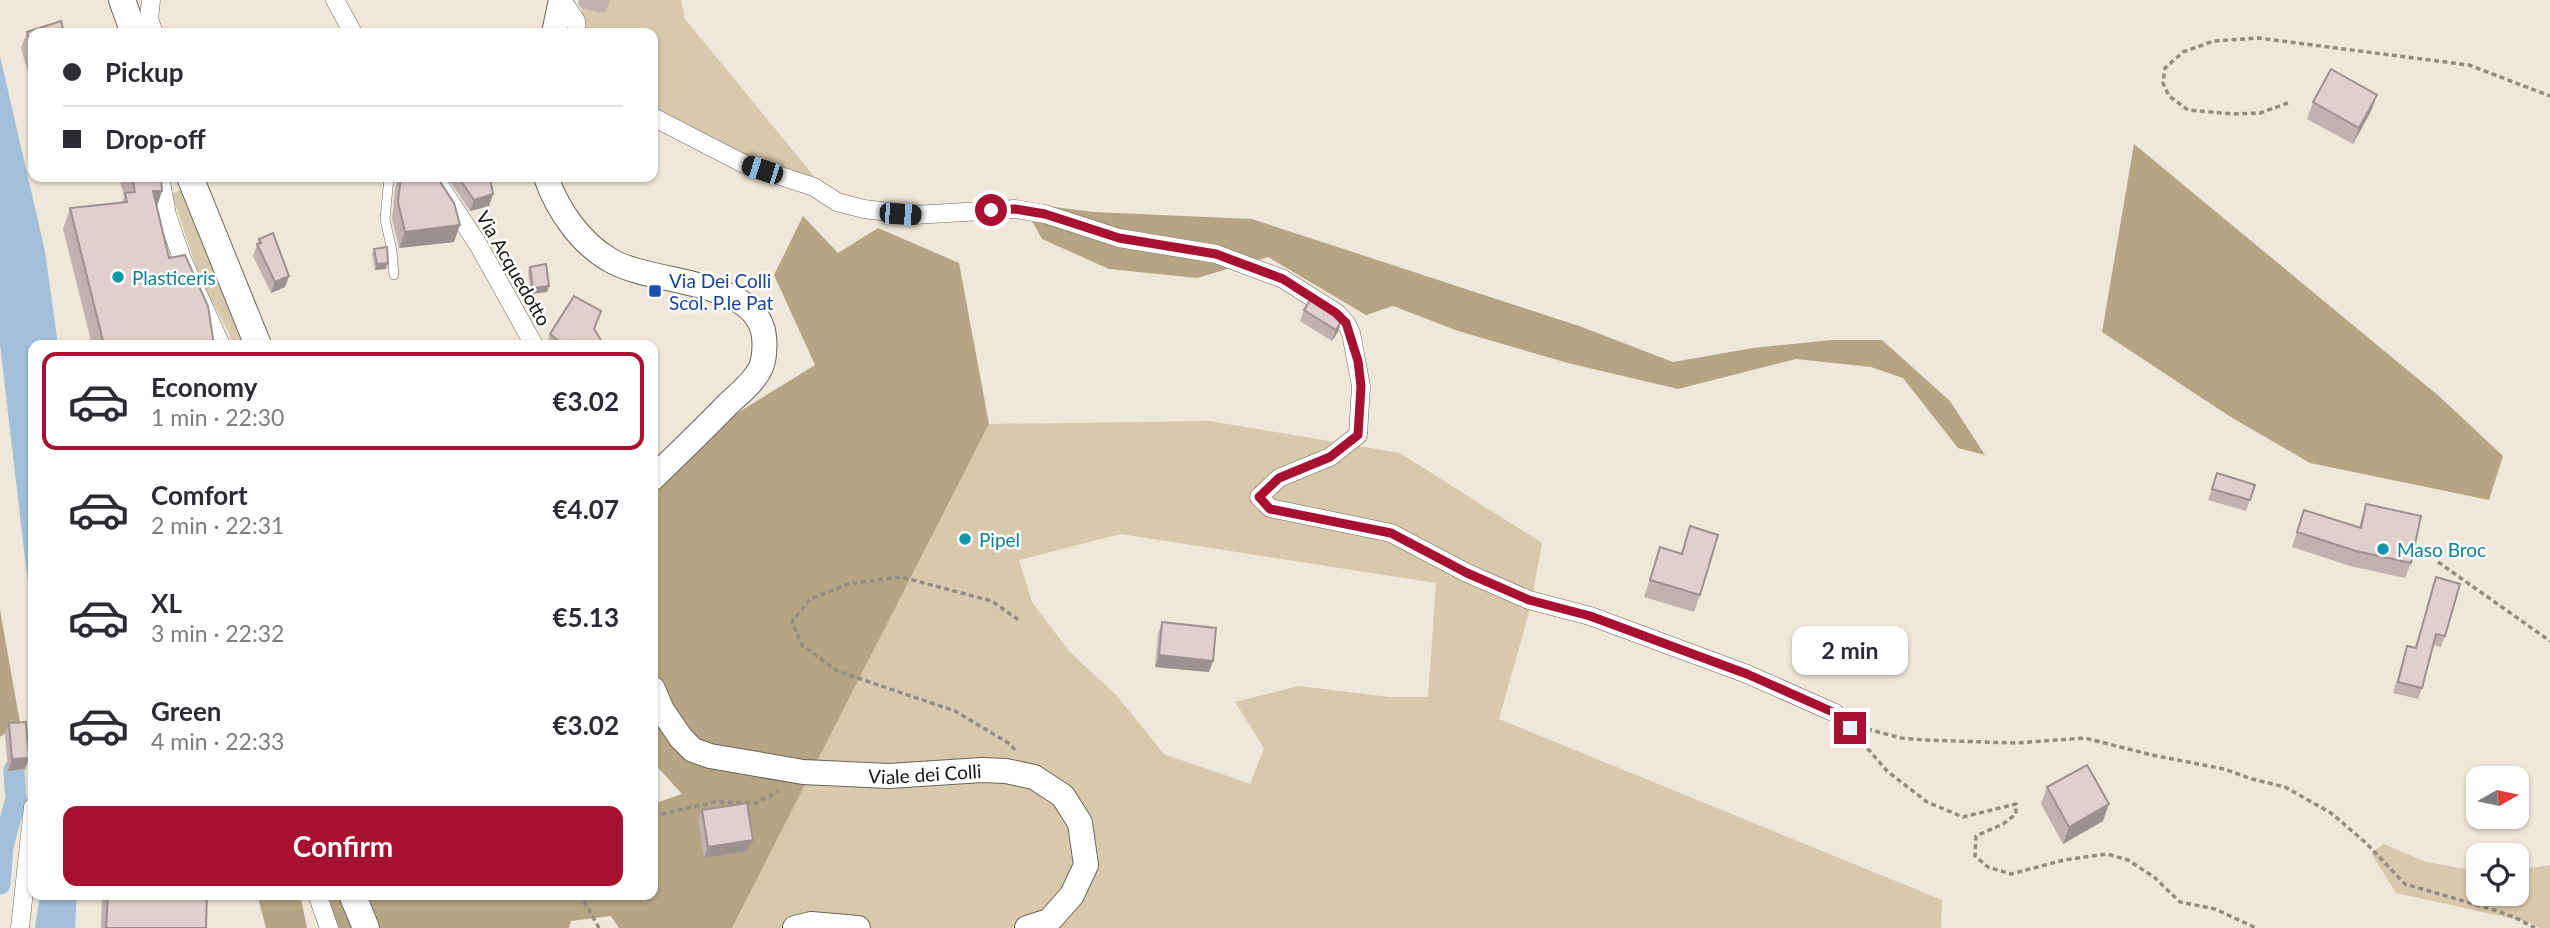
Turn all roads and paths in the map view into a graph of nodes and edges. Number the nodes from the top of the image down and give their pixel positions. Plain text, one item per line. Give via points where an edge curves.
1 (122, 0) edge
2 (151, 0) edge
3 (334, 0) edge
4 (562, 0) edge
5 (132, 28) edge
6 (152, 28) edge
7 (350, 28) edge
8 (555, 28) edge
9 (577, 28) edge
10 (2550, 96) edge
11 (2288, 103) dead end
12 (658, 120) edge
13 (161, 182) edge
14 (192, 182) edge
15 (389, 182) edge
16 (437, 182) edge
17 (548, 182) edge
18 (394, 275) dead end
19 (219, 340) edge
20 (256, 340) edge
21 (531, 340) edge
22 (658, 473) edge
23 (2438, 562) dead end
24 (1020, 621) dead end
25 (2550, 641) edge
26 (658, 701) edge
27 (1835, 713) junction
28 (1850, 728) joint
29 (803, 772) junction
30 (1034, 777) junction
31 (658, 816) edge
32 (28, 854) edge
33 (319, 900) edge
34 (354, 900) edge
35 (583, 900) edge
36 (20, 928) edge
37 (329, 928) edge
38 (366, 928) edge
39 (599, 928) edge
40 (795, 928) edge
41 (858, 928) edge
42 (1027, 928) edge
43 (2256, 928) edge
44 (2535, 928) edge

1 - 5 main road
2 - 6 street
3 - 7 street
4 - 8 main road
4 - 9 street
10 - 11 path via 2469,65 2258,38 2214,41 2183,52 2165,68 2163,83 2169,96 2188,110 2260,113
12 - 27 street via 744,164 864,209 914,215 1015,209 1045,214 1119,238 1216,254 1283,279 1346,323 1358,361 1360,400 1358,435 1330,457 1279,478 1259,497 1270,509 1391,533 1529,600 1590,616 1747,674
13 - 19 street via 182,259
14 - 20 main road
15 - 18 lane via 385,219
16 - 21 street, Via Acquedotto
17 - 22 main road via 571,225 610,260 740,299 755,313 764,331 761,369
23 - 25 path
24 - 30 path via 992,601 901,577 848,584 810,599 792,622 802,645 837,671 955,711 1010,744
26 - 29 main road, Viale dei Colli via 693,750
27 - 28 street
27 - 44 path via 1852,724 1901,738 2015,743 2085,738 2285,787 2331,813 2405,884 2491,909
28 - 43 path via 1886,771 1927,802 1963,817 2016,804 2016,814 1976,836 1975,856 1988,867 2011,874 2107,854 2129,860 2180,902 2215,909
29 - 30 main road, Viale dei Colli via 889,775 982,770
29 - 31 path via 792,785 757,803 715,802
30 - 42 main road, Viale dei Colli via 1063,796 1080,823 1086,865 1072,895 1049,921
32 - 36 street
33 - 37 street
34 - 38 main road
35 - 39 path
40 - 41 main road via 811,924

